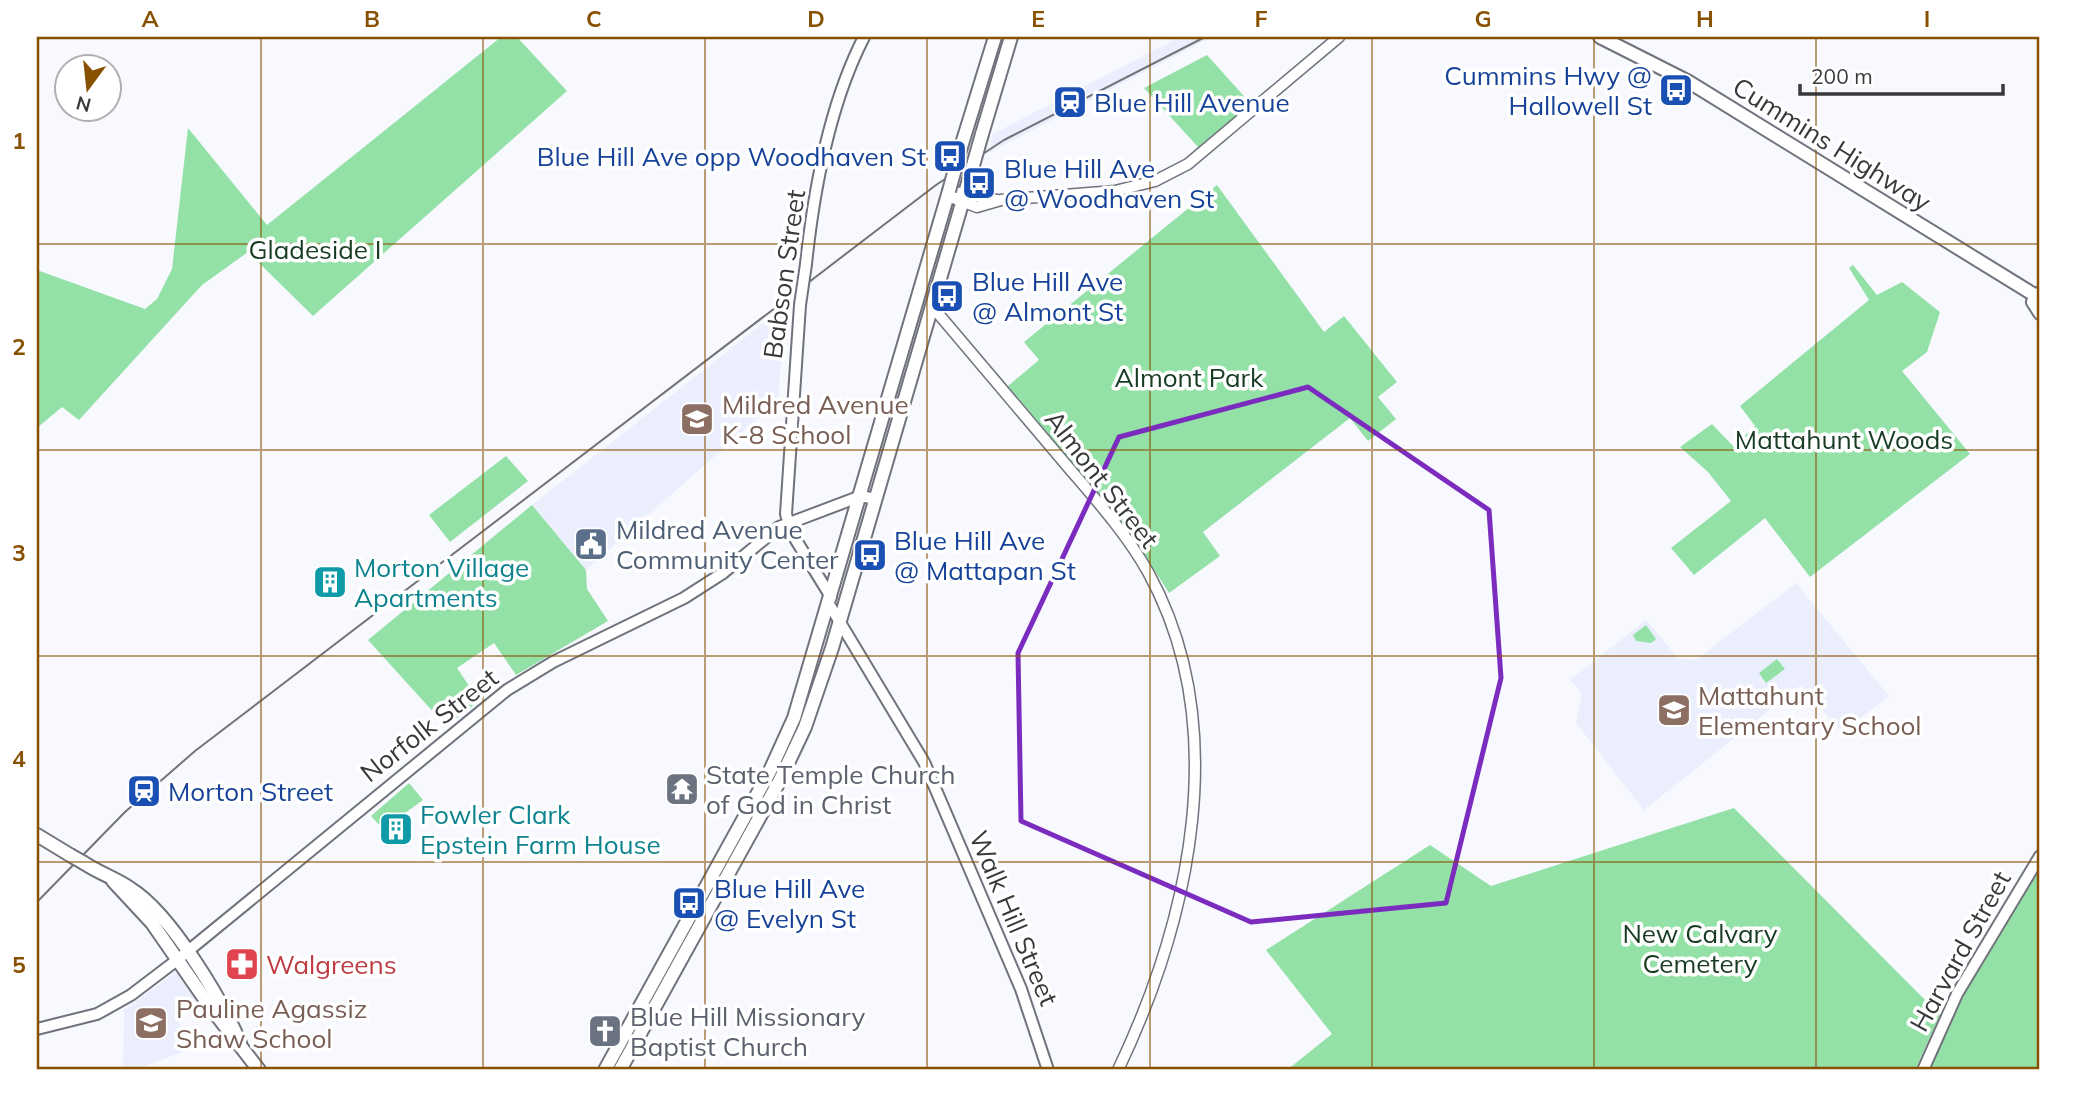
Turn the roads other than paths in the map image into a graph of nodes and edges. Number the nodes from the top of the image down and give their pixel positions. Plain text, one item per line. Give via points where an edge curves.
1 (864, 37) edge
2 (995, 37) edge
3 (1011, 37) edge
4 (1339, 37) edge
5 (1600, 37) edge
6 (948, 193) junction
7 (963, 199) junction
8 (2038, 294) edge
9 (931, 305) junction
10 (2040, 313) edge
11 (861, 496) junction
12 (875, 499) junction
13 (788, 523) junction
14 (830, 600) junction
15 (839, 622) junction
16 (37, 835) edge
17 (2040, 856) edge
18 (182, 956) junction
19 (37, 1028) edge
20 (259, 1070) edge
21 (605, 1070) edge
22 (621, 1070) edge
23 (1048, 1070) edge
24 (1118, 1070) edge
25 (1923, 1070) edge

1 - 13 main road, Babson Street, bridge via 839,94 815,205 800,304
2 - 6 main road, bridge
3 - 7 main road, bridge
4 - 7 street via 1204,151 1164,177 1115,191 1001,200 977,207
5 - 8 main road, Cummins Highway via 1689,82
6 - 7 street
6 - 11 main road
7 - 9 main road
8 - 10 main road, Cummins Highway via 2034,306
9 - 12 main road
9 - 24 street, Almont Street via 1125,536 1163,603 1184,660 1195,737 1187,848 1156,980
11 - 12 main road
11 - 13 main road, Norfolk Street
11 - 14 main road
12 - 15 main road
13 - 14 main road, Babson Street
13 - 18 main road, Norfolk Street via 684,598 553,662 507,690
14 - 15 main road, Walk Hill Street
14 - 21 main road via 781,750
15 - 22 main road via 810,716 791,759
15 - 23 main road, Walk Hill Street via 924,762 1021,989
16 - 18 main road, bridge via 113,881
17 - 25 main road, Harvard Street via 1957,994
18 - 19 main road, Norfolk Street via 97,1014
18 - 20 main road via 217,1017

